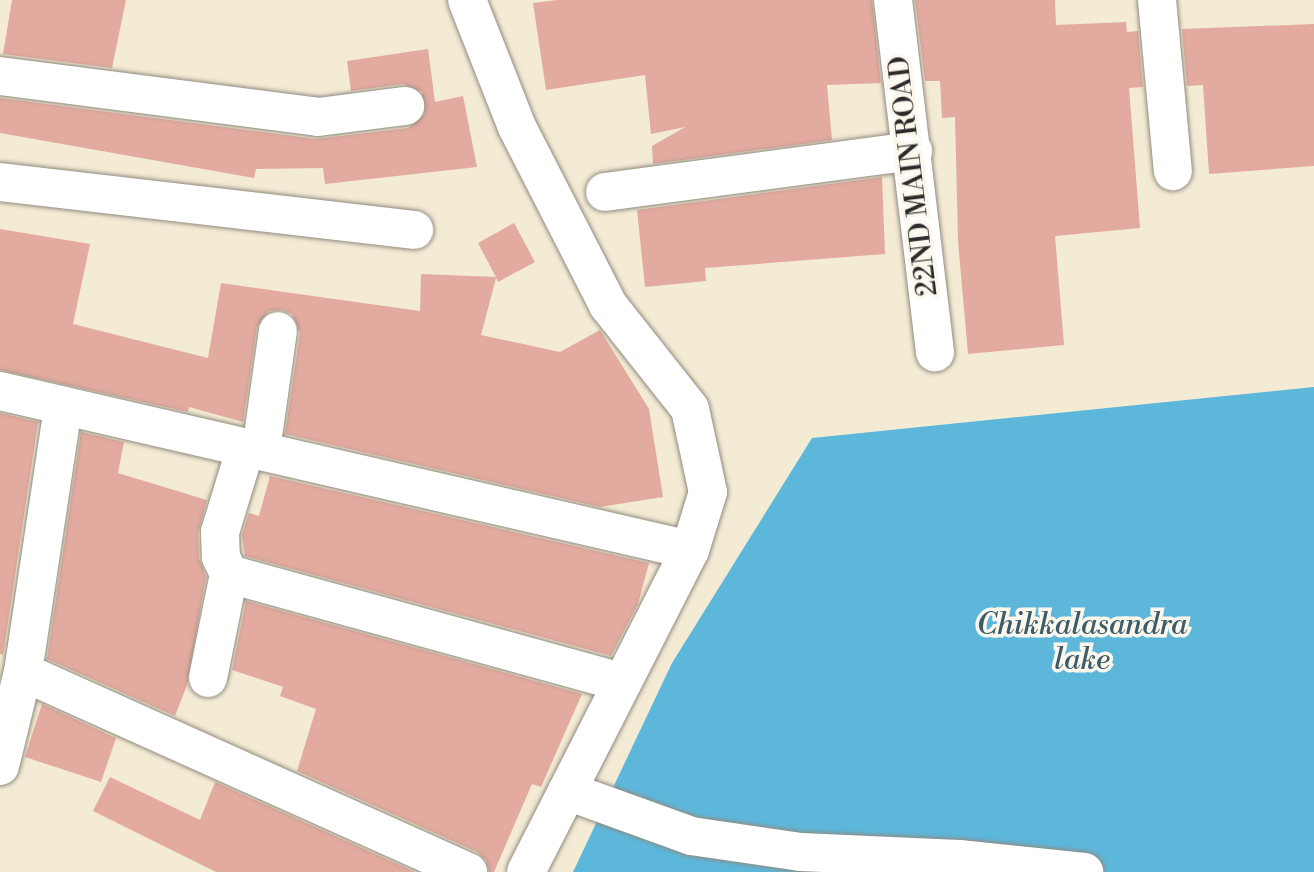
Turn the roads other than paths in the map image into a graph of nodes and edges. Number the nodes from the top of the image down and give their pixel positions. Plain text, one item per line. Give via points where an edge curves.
1 (467, 0) edge
2 (893, 0) edge
3 (1157, 0) edge
4 (0, 76) edge
5 (405, 106) dead end
6 (913, 151) junction
7 (1172, 170) dead end
8 (0, 182) edge
9 (605, 192) dead end
10 (414, 230) dead end
11 (278, 331) dead end
12 (935, 353) dead end
13 (0, 391) edge
14 (63, 406) junction
15 (254, 448) junction
16 (690, 550) junction
17 (229, 573) junction
18 (23, 673) junction
19 (208, 678) dead end
20 (622, 682) junction
21 (0, 766) edge
22 (567, 791) junction
23 (468, 872) edge
24 (526, 872) edge
25 (1083, 872) edge

1 - 16 street via 517,127 608,305 690,409 708,492
2 - 6 street, 22ND MAIN ROAD
3 - 7 street
4 - 5 street via 318,117
6 - 9 street
6 - 12 street, 22ND MAIN ROAD
8 - 10 street
11 - 15 street
13 - 14 street
14 - 15 street
14 - 18 street
15 - 16 street
15 - 17 street via 220,532 221,557
16 - 20 street
17 - 19 street
17 - 20 street
18 - 21 street
18 - 23 street
20 - 22 street
22 - 24 street
22 - 25 street via 691,836 801,852 960,859

